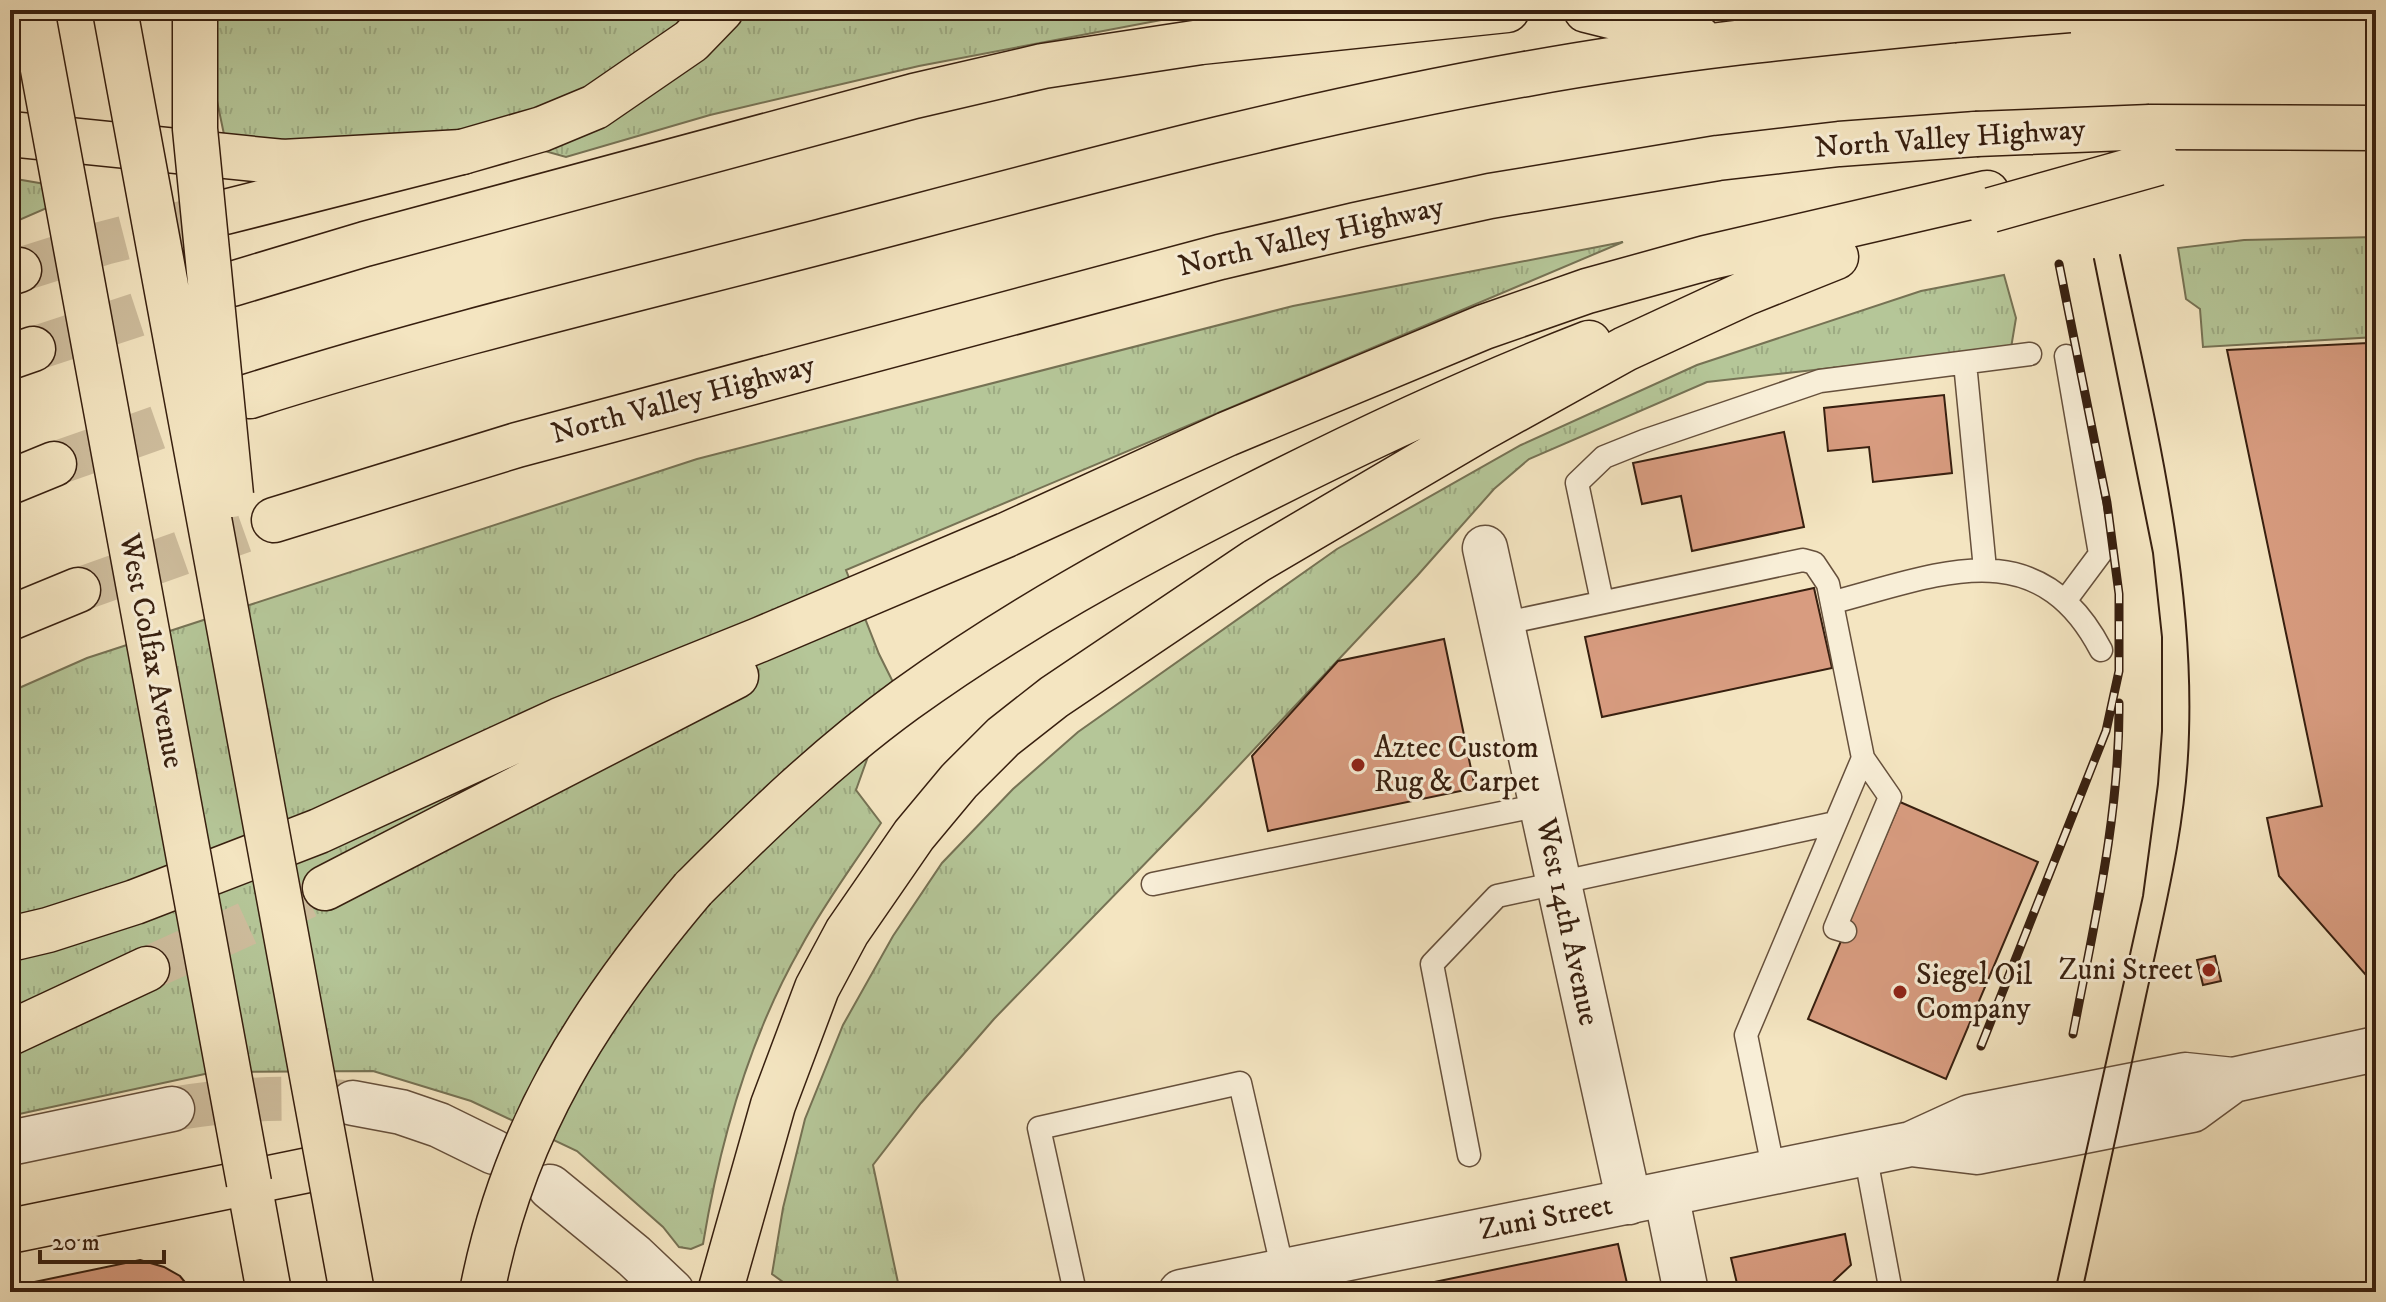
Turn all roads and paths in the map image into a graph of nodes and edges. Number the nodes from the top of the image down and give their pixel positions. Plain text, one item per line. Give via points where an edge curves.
1 (32, 10) edge
2 (115, 10) edge
3 (195, 10) edge
4 (721, 10) edge
5 (1507, 10) edge
6 (1586, 10) edge
7 (2069, 10) edge
8 (1719, 44) junction
9 (2372, 128) edge
10 (10, 134) edge
11 (2154, 145) junction
12 (462, 152) junction
13 (1989, 202) junction
14 (225, 212) tunnel mouth
15 (1836, 257) junction
16 (232, 284) tunnel mouth
17 (2030, 354) dead end
18 (2066, 356) dead end
19 (1965, 363) junction
20 (250, 396) tunnel mouth
21 (54, 464) tunnel mouth
22 (10, 482) edge
23 (274, 520) tunnel mouth
24 (1006, 535) junction
25 (1485, 548) dead end
26 (1985, 569) junction
27 (78, 590) tunnel mouth
28 (1602, 601) junction
29 (2065, 601) junction
30 (1834, 602) junction
31 (10, 618) edge
32 (1501, 624) junction
33 (2101, 650) dead end
34 (1863, 758) junction
35 (261, 800) junction
36 (1541, 805) junction
37 (1835, 823) junction
38 (1559, 883) junction
39 (1153, 884) dead end
40 (325, 888) tunnel mouth
41 (1845, 931) dead end
42 (10, 939) edge
43 (147, 969) tunnel mouth
44 (10, 1033) edge
45 (2376, 1049) edge
46 (353, 1103) tunnel mouth
47 (172, 1109) tunnel mouth
48 (10, 1143) edge
49 (494, 1152) dead end
50 (1865, 1153) junction
51 (1469, 1155) dead end
52 (328, 1166) junction
53 (1774, 1172) junction
54 (249, 1183) junction
55 (550, 1187) dead end
56 (1648, 1198) junction
57 (10, 1231) edge
58 (1283, 1271) junction
59 (269, 1292) edge
60 (352, 1292) edge
61 (482, 1292) edge
62 (672, 1292) edge
63 (720, 1292) edge
64 (1075, 1292) edge
65 (1181, 1292) edge
66 (1686, 1292) edge
67 (1891, 1292) edge

1 - 54 main road, West Colfax Avenue, bridge
2 - 35 main road, bridge
3 - 35 main road, bridge via 195,129
4 - 12 main road via 691,41 595,107
5 - 16 main road via 1201,42 1043,66 914,96
6 - 8 main road
7 - 8 main road, bridge
8 - 20 main road via 1522,74 1275,126 482,329
9 - 11 main road, North Valley Highway
10 - 12 main road via 283,162
11 - 13 main road, bridge
11 - 23 main road, North Valley Highway, bridge via 1976,134 1839,144 1704,160 1490,196 1220,257 532,441
12 - 14 main road
13 - 15 main road
13 - 24 main road via 1706,258 1587,291 1390,365
15 - 61 main road, bridge via 1517,371 1319,463 1134,556 994,639 903,701 823,765 693,889 600,1007 567,1061 515,1173
15 - 63 main road via 1625,349 1465,437 1256,561 1003,737 914,835 847,932 817,988 773,1105
17 - 19 lane
18 - 29 lane via 2100,554
19 - 26 lane
19 - 28 lane via 1820,381 1604,457 1577,483
21 - 22 main road
24 - 40 main road
24 - 42 main road via 560,720 319,831 135,902
25 - 32 street, West 14th Avenue
26 - 29 lane via 2029,578
26 - 30 lane via 1955,571
27 - 31 main road
28 - 30 lane via 1803,560 1822,572
28 - 32 lane
29 - 33 lane
30 - 34 lane
32 - 36 street, West 14th Avenue
34 - 37 lane
34 - 41 lane via 1890,797 1835,928
35 - 52 main road, bridge
36 - 38 street, West 14th Avenue
36 - 39 lane
37 - 38 lane
37 - 53 lane via 1746,1035
38 - 51 lane via 1497,896 1432,964
38 - 56 street, West 14th Avenue
43 - 44 main road
45 - 50 street, Zuni Street via 2233,1080 2192,1110 1977,1152 1911,1144
46 - 49 street via 439,1125
47 - 48 street
50 - 53 street, Zuni Street
50 - 67 lane
52 - 54 main road
52 - 60 main road, bridge
53 - 56 street, Zuni Street
54 - 57 main road
54 - 59 main road, West Colfax Avenue
55 - 62 street
56 - 58 street, Zuni Street
56 - 66 street, West 14th Avenue
58 - 64 lane via 1240,1083 1039,1128
58 - 65 street, Zuni Street

